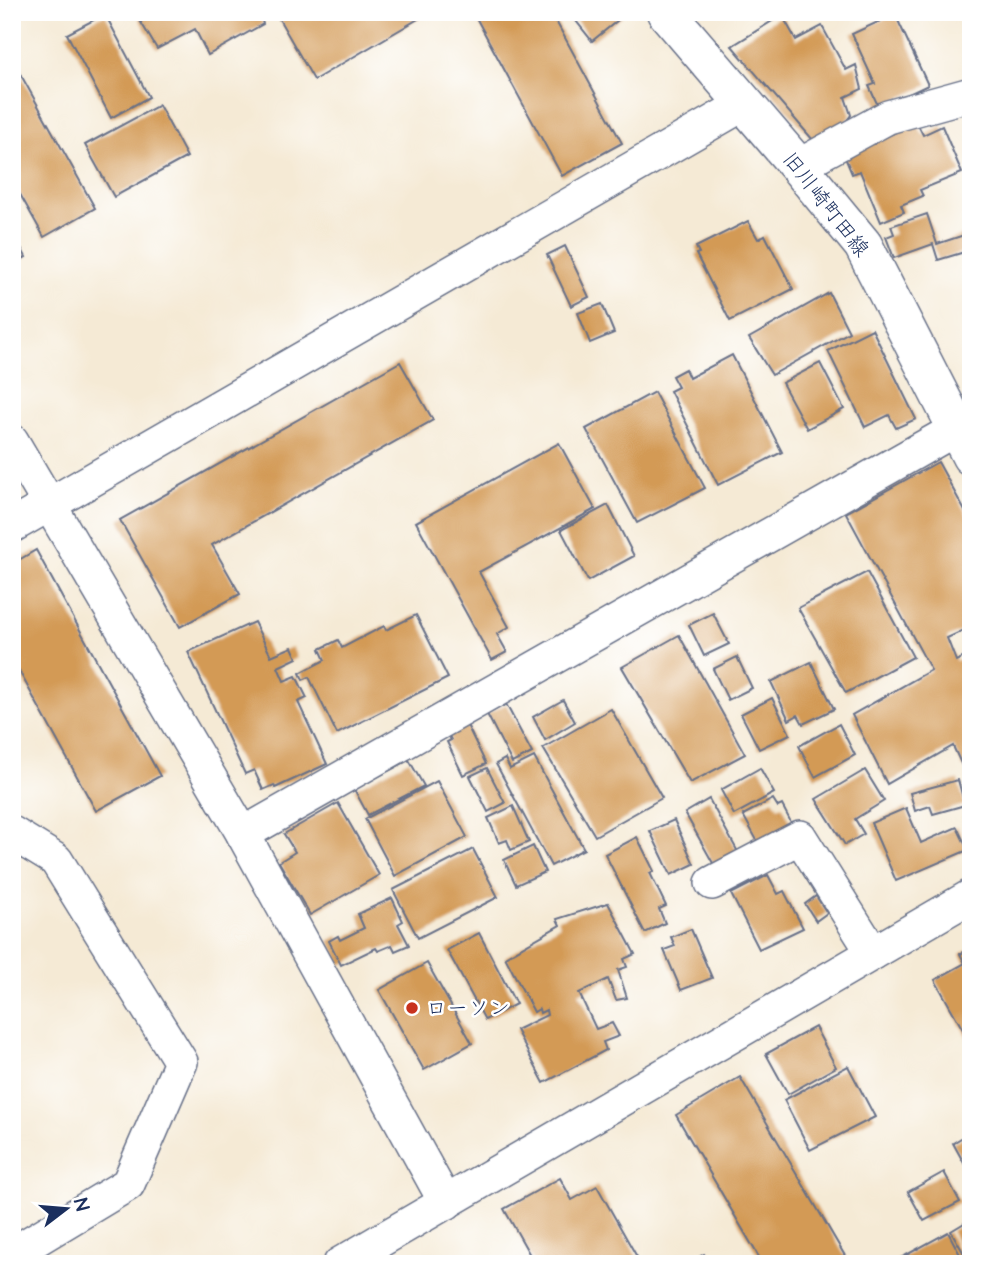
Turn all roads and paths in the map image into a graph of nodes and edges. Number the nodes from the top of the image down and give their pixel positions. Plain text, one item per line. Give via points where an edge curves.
1 (666, 12) edge
2 (971, 94) edge
3 (744, 104) junction
4 (798, 166) junction
5 (12, 441) edge
6 (967, 448) edge
7 (49, 505) junction
8 (12, 526) edge
9 (12, 834) edge
10 (243, 834) junction
11 (712, 883) dead end
12 (971, 896) edge
13 (873, 953) junction
14 (439, 1190) junction
15 (12, 1254) edge
16 (340, 1264) edge

1 - 3 main road, 旧川崎町田線
2 - 4 street via 888,117
3 - 4 main road, 旧川崎町田線
3 - 7 street
4 - 6 main road, 旧川崎町田線 via 863,245
5 - 7 street
6 - 10 street
7 - 8 street
7 - 10 street
9 - 15 street via 56,860 181,1062 128,1184
10 - 14 street
11 - 13 street via 800,837
12 - 13 street
13 - 14 street
14 - 16 street

